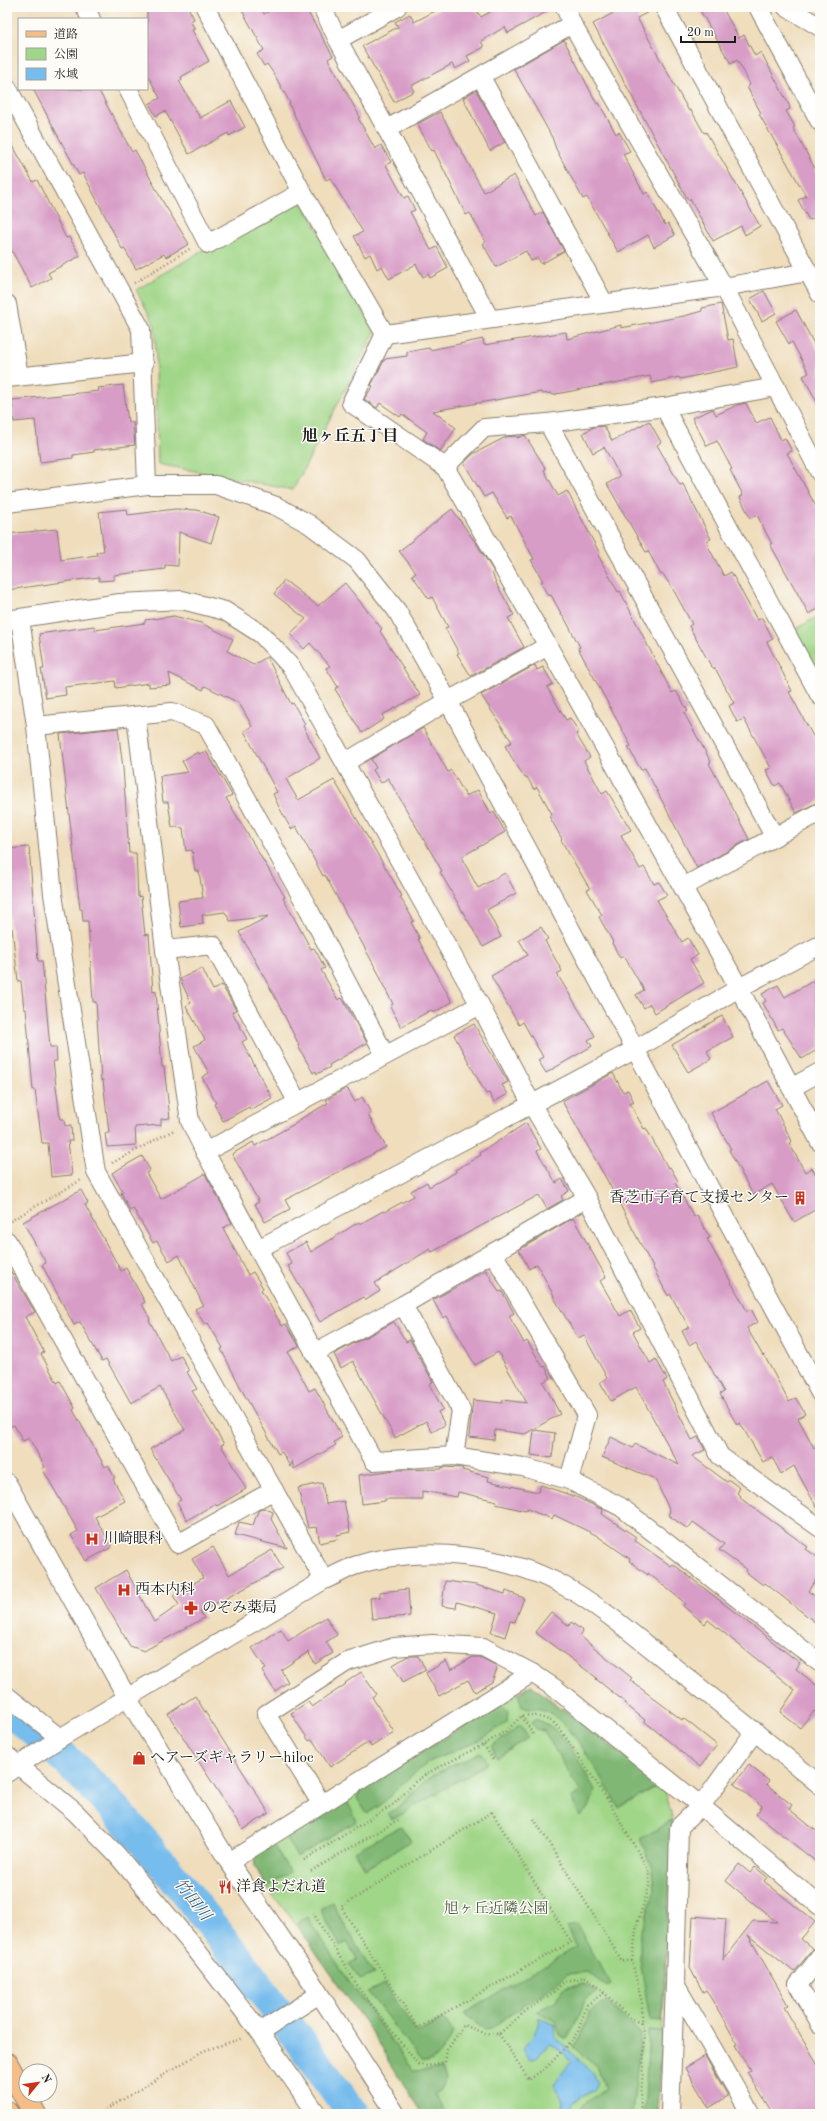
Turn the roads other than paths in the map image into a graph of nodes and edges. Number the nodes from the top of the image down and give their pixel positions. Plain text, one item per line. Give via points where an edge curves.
1 (85, 7) edge
2 (205, 7) edge
3 (322, 7) edge
4 (397, 7) edge
5 (565, 7) edge
6 (664, 7) edge
7 (758, 7) edge
8 (786, 7) edge
9 (90, 18) edge
10 (572, 24) junction
11 (820, 27) edge
12 (338, 40) junction
13 (482, 77) junction
14 (7, 87) edge
15 (129, 90) edge
16 (820, 122) edge
17 (387, 129) junction
18 (302, 192) junction
19 (808, 272) junction
20 (724, 287) junction
21 (820, 294) edge
22 (604, 303) junction
23 (7, 304) edge
24 (490, 319) junction
25 (385, 334) junction
26 (144, 363) junction
27 (13, 377) edge
28 (776, 387) junction
29 (664, 407) junction
30 (548, 423) junction
31 (444, 467) junction
32 (820, 473) edge
33 (147, 485) junction
34 (7, 503) edge
35 (14, 620) edge
36 (548, 646) junction
37 (820, 696) edge
38 (448, 701) junction
39 (136, 716) junction
40 (36, 726) junction
41 (346, 762) junction
42 (820, 812) edge
43 (774, 836) junction
44 (683, 887) junction
45 (820, 945) edge
46 (165, 950) junction
47 (739, 988) junction
48 (480, 1005) junction
49 (636, 1049) junction
50 (385, 1055) junction
51 (820, 1072) edge
52 (791, 1088) junction
53 (298, 1103) junction
54 (532, 1105) junction
55 (820, 1142) edge
56 (205, 1152) junction
57 (587, 1198) junction
58 (7, 1241) edge
59 (258, 1249) junction
60 (493, 1253) junction
61 (403, 1305) junction
62 (314, 1352) junction
63 (820, 1393) edge
64 (454, 1456) junction
65 (569, 1480) junction
66 (7, 1483) edge
67 (274, 1490) junction
68 (820, 1528) edge
69 (324, 1580) junction
70 (820, 1663) edge
71 (532, 1673) junction
72 (7, 1696) edge
73 (128, 1699) junction
74 (755, 1731) junction
75 (62, 1738) junction
76 (11, 1764) edge
77 (820, 1785) edge
78 (321, 1803) junction
79 (701, 1806) junction
80 (229, 1862) junction
81 (820, 1906) edge
82 (820, 1957) edge
83 (675, 1984) junction
84 (318, 1995) junction
85 (820, 2024) edge
86 (260, 2032) junction
87 (7, 2064) edge
88 (35, 2114) edge
89 (317, 2114) edge
90 (396, 2114) edge
91 (670, 2114) edge
92 (751, 2114) edge

1 - 9 street
2 - 18 street
3 - 12 street
4 - 12 street
5 - 10 street
6 - 19 street
7 - 16 street
8 - 11 street
10 - 13 street
10 - 20 street
12 - 17 street
13 - 17 street
13 - 22 street
14 - 26 street via 141,328
15 - 18 street via 208,244
17 - 24 street
18 - 25 street
19 - 20 street
19 - 21 street
20 - 22 street
20 - 28 street
22 - 24 street
23 - 27 street
24 - 25 street
25 - 31 street via 351,403
26 - 27 street
26 - 33 street
28 - 29 street
28 - 32 street
29 - 30 street
29 - 37 street
30 - 31 street via 484,428
30 - 43 street
31 - 36 street
33 - 34 street
33 - 38 street via 216,485 276,506 309,524 362,566 397,611
35 - 40 street
35 - 41 street via 120,603 182,600 225,611 261,634 292,668
36 - 38 street
36 - 44 street
38 - 41 street
38 - 49 street
39 - 40 street
39 - 46 street
39 - 50 street via 172,712 206,725 309,910
40 - 67 street via 54,894 96,1172
41 - 48 street
42 - 43 street
43 - 44 street
44 - 47 street
45 - 47 street
46 - 53 street via 213,945
46 - 56 street via 190,1121
47 - 49 street
47 - 52 street
48 - 50 street
48 - 54 street
49 - 54 street
49 - 63 street
50 - 53 street
51 - 52 street
52 - 55 street
53 - 56 street
54 - 57 street
54 - 59 street
56 - 59 street
57 - 60 street
57 - 68 street via 720,1456
58 - 67 street via 178,1544
59 - 62 street
60 - 61 street
60 - 65 street via 588,1415
61 - 62 street
61 - 64 street via 461,1410
62 - 64 street via 374,1461
64 - 65 street via 523,1467
65 - 70 street via 620,1507
66 - 73 street
67 - 69 street
69 - 73 street
69 - 74 street via 354,1566 429,1554 467,1556 502,1562 542,1576 573,1591 610,1617
71 - 78 street
71 - 78 street via 483,1647 432,1644 394,1647 347,1662 266,1714
71 - 79 street via 556,1689
72 - 75 street
73 - 75 street
73 - 80 street
74 - 77 street
74 - 79 street
75 - 76 street
76 - 86 street via 74,1812 117,1855 194,1947
78 - 80 street
79 - 81 street
79 - 83 street via 680,1827
80 - 84 street
82 - 85 street via 798,1985
83 - 91 street
83 - 92 street
84 - 86 street
84 - 90 street
86 - 89 street
87 - 88 main road

